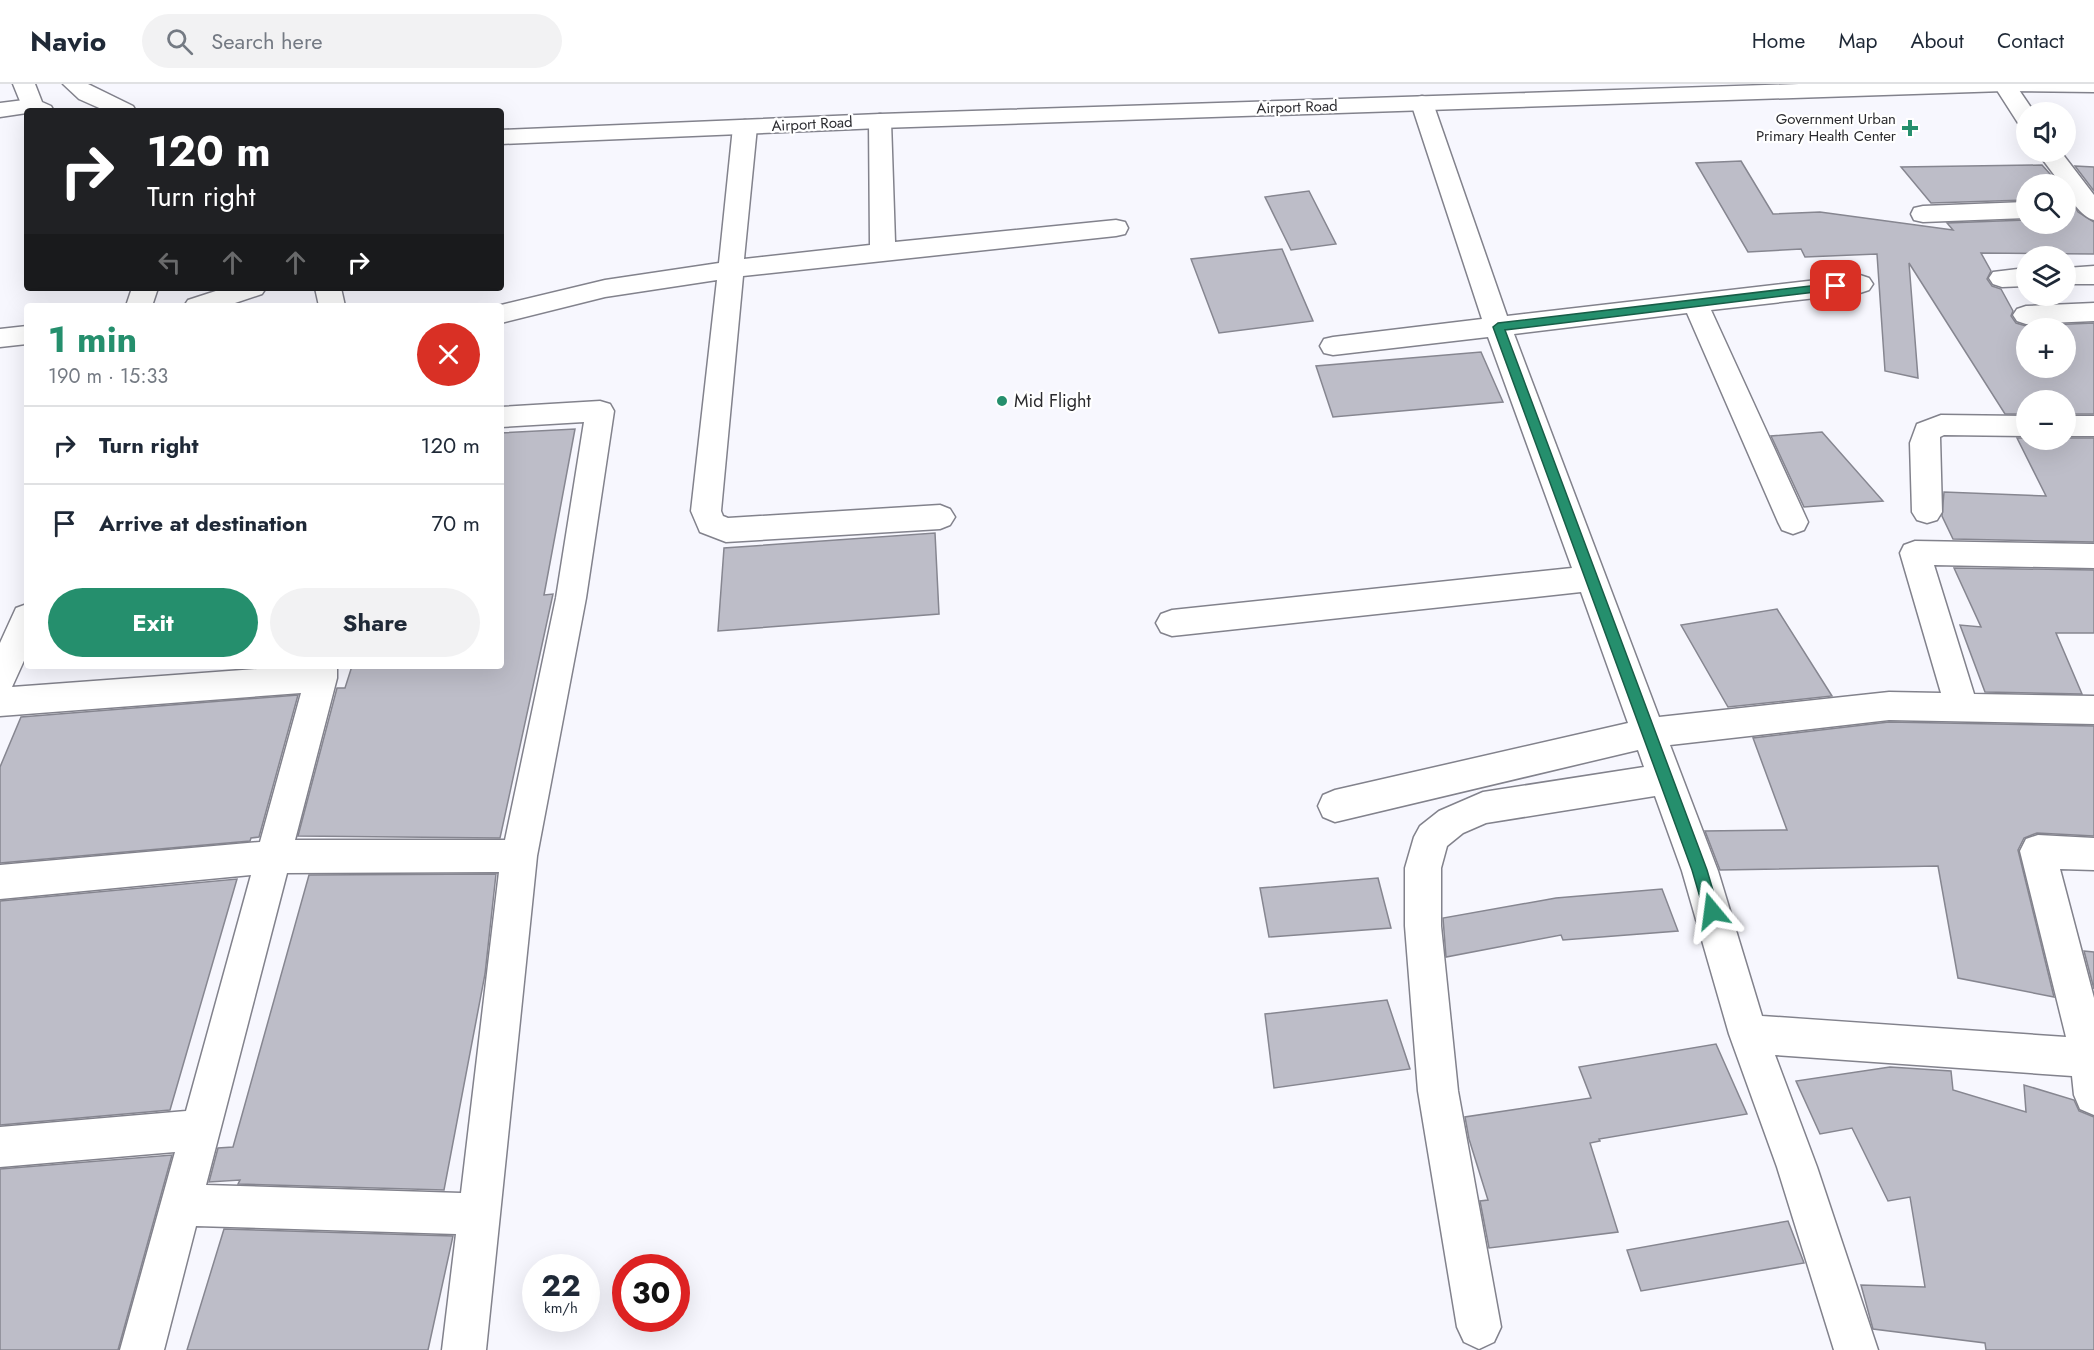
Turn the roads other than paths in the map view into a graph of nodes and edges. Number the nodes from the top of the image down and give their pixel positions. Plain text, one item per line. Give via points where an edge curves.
1 (24, 84) edge
2 (74, 84) edge
3 (2004, 84) edge
4 (2094, 85) edge
5 (1425, 93) edge
6 (1014, 95) dead end
7 (2016, 103) edge
8 (778, 104) dead end
9 (37, 108) edge
10 (119, 108) edge
11 (24, 109) edge
12 (0, 110) edge
13 (587, 114) junction
14 (512, 115) dead end
15 (880, 121) junction
16 (744, 127) junction
17 (546, 136) junction
18 (504, 137) edge
19 (504, 159) edge
20 (2057, 162) edge
21 (2076, 209) edge
22 (2093, 209) edge
23 (2016, 210) edge
24 (1923, 214) dead end
25 (1116, 228) dead end
26 (883, 251) junction
27 (732, 269) junction
28 (2094, 275) edge
29 (2076, 276) edge
30 (1860, 284) dead end
31 (245, 291) edge
32 (208, 303) edge
33 (1695, 303) junction
34 (2094, 312) edge
35 (504, 313) edge
36 (2026, 315) dead end
37 (1498, 327) junction
38 (24, 335) edge
39 (0, 338) edge
40 (1333, 346) dead end
41 (504, 417) edge
42 (2016, 426) edge
43 (2076, 426) edge
44 (2094, 426) edge
45 (1928, 512) dead end
46 (940, 517) dead end
47 (1793, 522) dead end
48 (2094, 556) edge
49 (1592, 578) junction
50 (1172, 623) dead end
51 (24, 624) edge
52 (321, 672) edge
53 (0, 679) edge
54 (0, 702) edge
55 (1962, 707) junction
56 (2094, 710) edge
57 (1648, 733) junction
58 (1665, 779) junction
59 (1335, 806) dead end
60 (2094, 854) edge
61 (519, 856) junction
62 (272, 857) junction
63 (0, 882) edge
64 (1748, 1034) junction
65 (2092, 1058) edge
66 (2094, 1095) edge
67 (199, 1130) junction
68 (0, 1146) edge
69 (179, 1205) junction
70 (480, 1214) junction
71 (1479, 1327) dead end
72 (142, 1350) edge
73 (464, 1350) edge
74 (1856, 1350) edge

1 - 9 street
2 - 10 street
3 - 4 street, Airport Road
3 - 5 street, Airport Road
3 - 7 street
5 - 6 street, Airport Road
5 - 15 street, Airport Road
5 - 37 street via 1442,167
8 - 13 street, Airport Road
11 - 12 street
13 - 14 street, Airport Road
13 - 17 street
15 - 16 street, Airport Road
15 - 26 street
16 - 17 street, Airport Road
16 - 27 street
17 - 18 street, Airport Road
17 - 19 street
20 - 22 street
21 - 22 street
23 - 24 street
25 - 26 street
26 - 27 street
27 - 35 street via 619,286
27 - 46 street via 706,511 711,524 726,530
28 - 29 street
30 - 33 street
31 - 32 street
33 - 37 street
33 - 47 street
34 - 36 street
37 - 40 street
37 - 49 street
38 - 39 street
41 - 61 street via 600,411 571,598
42 - 45 street via 1941,425 1927,431 1924,443
43 - 44 street
48 - 55 street via 1915,553
49 - 50 street
49 - 57 street
51 - 53 street
52 - 54 street
52 - 62 street
55 - 56 street
55 - 57 street via 1890,706
57 - 58 street
57 - 59 street
58 - 64 street via 1700,870
58 - 71 street via 1483,808 1451,822 1432,837 1423,868 1423,926 1438,1092
60 - 65 street via 2038,851
61 - 62 street
61 - 70 street
62 - 63 street
62 - 67 street
64 - 65 street
64 - 74 street via 1797,1167
65 - 66 street
67 - 68 street
67 - 69 street
69 - 70 street
69 - 72 street
70 - 73 street

